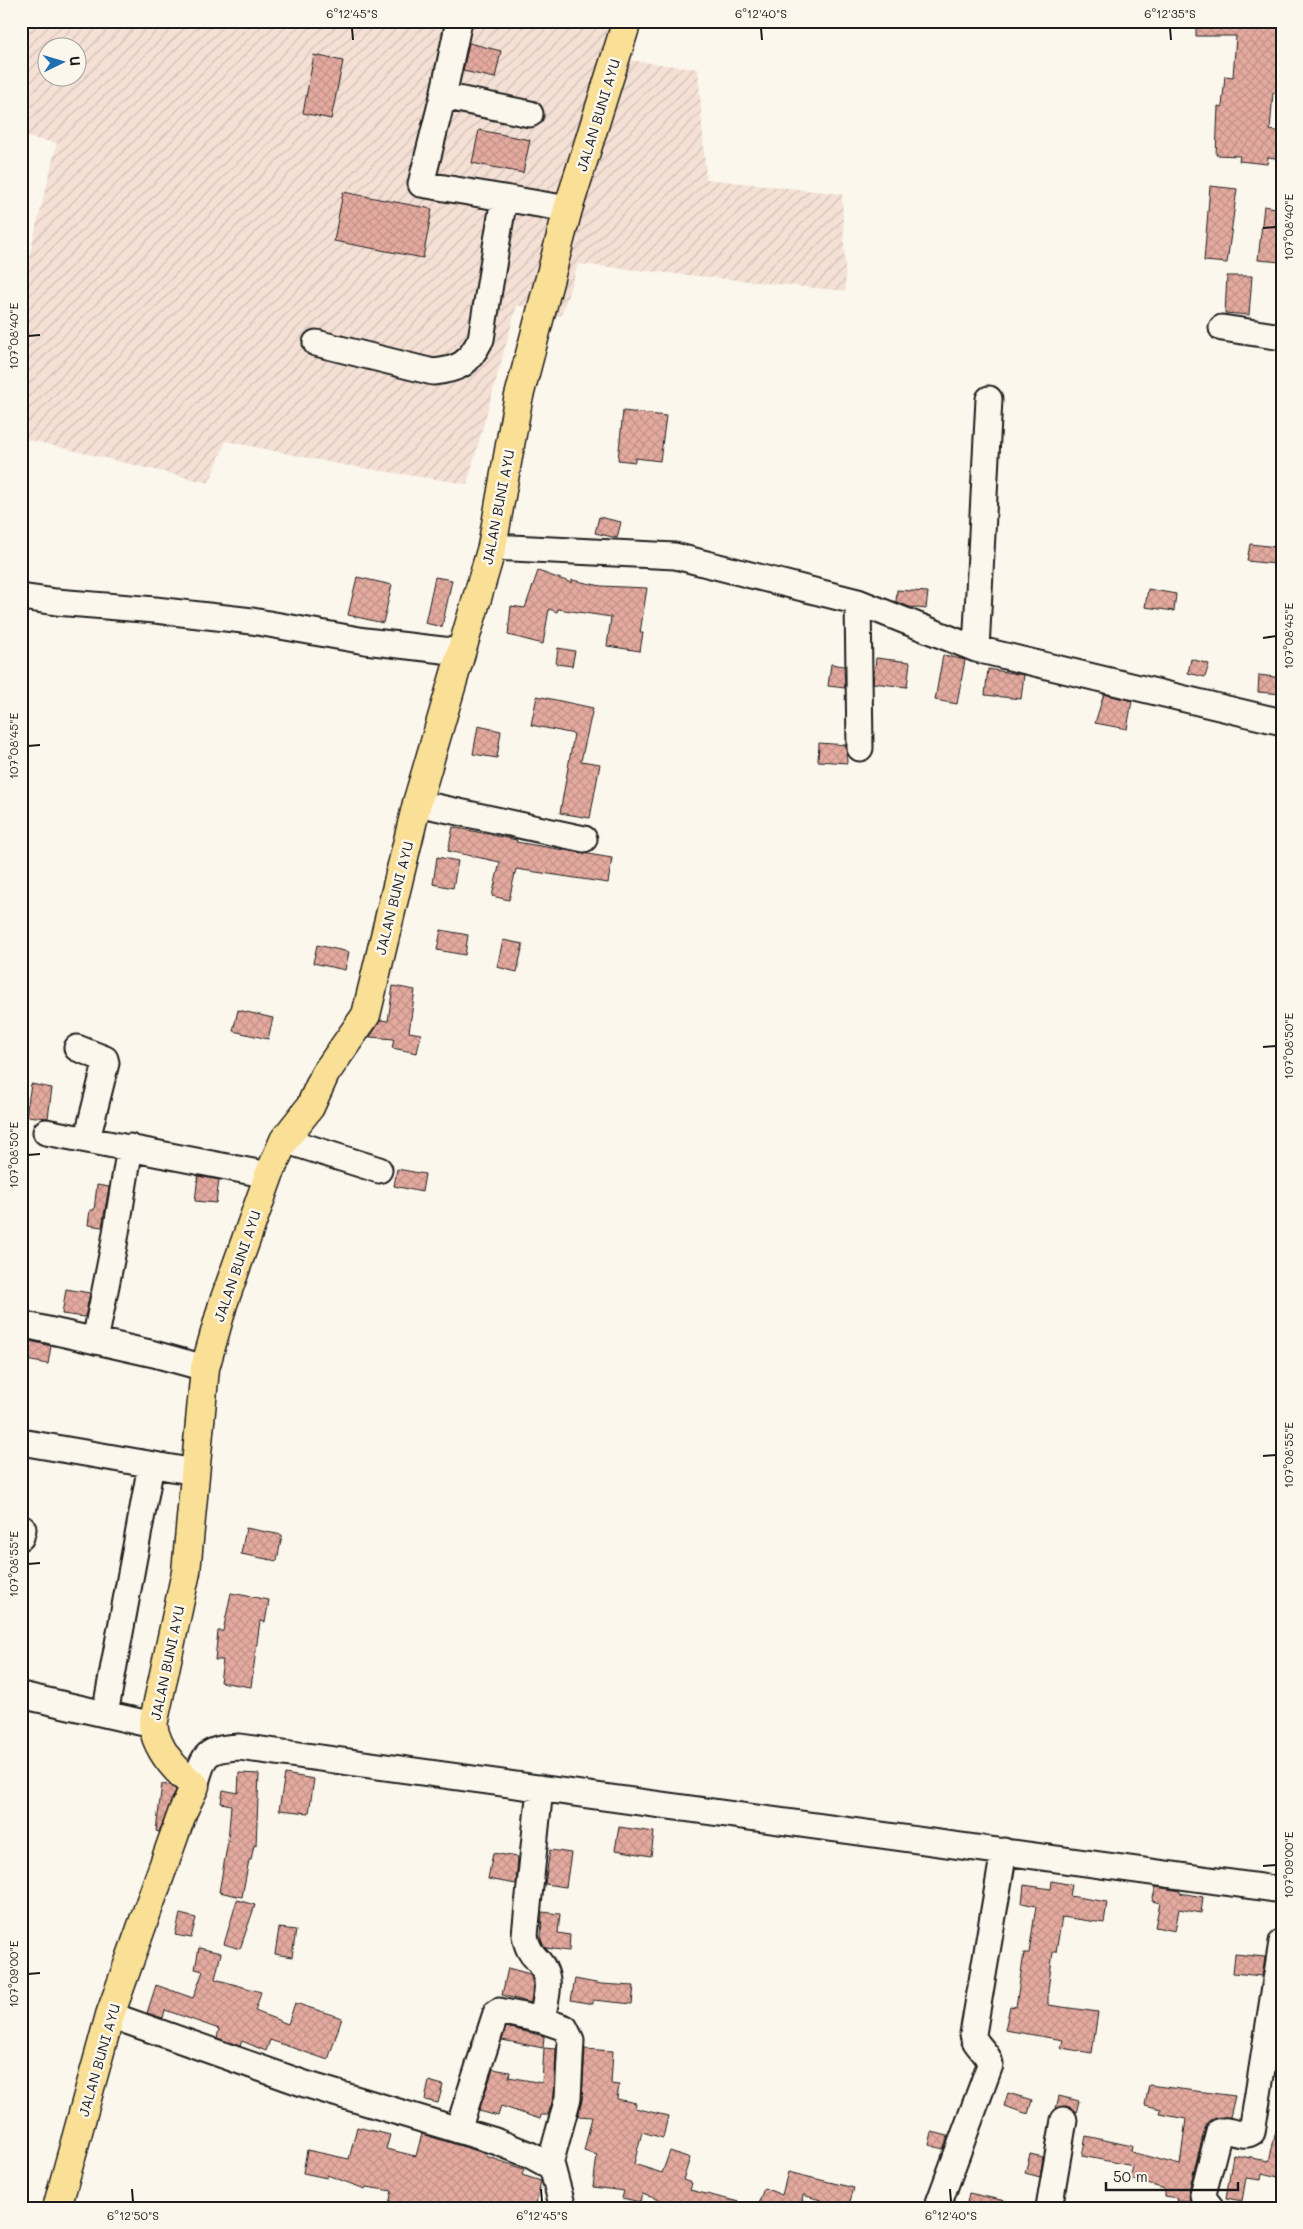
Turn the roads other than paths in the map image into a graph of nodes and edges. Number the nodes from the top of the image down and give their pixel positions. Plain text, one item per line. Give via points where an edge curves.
1 (458, 21) edge
2 (627, 21) edge
3 (443, 96) junction
4 (530, 114) dead end
5 (504, 198) junction
6 (568, 209) junction
7 (1222, 328) dead end
8 (1282, 337) edge
9 (316, 343) dead end
10 (989, 399) dead end
11 (492, 547) junction
12 (21, 597) edge
13 (858, 602) junction
14 (976, 649) junction
15 (460, 652) junction
16 (1282, 722) edge
17 (860, 748) dead end
18 (417, 803) junction
19 (584, 839) dead end
20 (77, 1048) dead end
21 (46, 1132) dead end
22 (87, 1139) junction
23 (284, 1140) junction
24 (130, 1147) junction
25 (379, 1170) dead end
26 (269, 1175) junction
27 (21, 1324) edge
28 (95, 1340) junction
29 (205, 1368) junction
30 (21, 1442) edge
31 (151, 1464) junction
32 (196, 1472) junction
33 (21, 1695) edge
34 (105, 1714) junction
35 (154, 1725) junction
36 (190, 1782) junction
37 (540, 1788) junction
38 (1004, 1851) junction
39 (1282, 1890) edge
40 (1282, 1942) edge
41 (110, 2015) junction
42 (542, 2020) junction
43 (1064, 2120) dead end
44 (458, 2130) junction
45 (550, 2164) junction
46 (57, 2208) edge
47 (564, 2208) edge
48 (937, 2208) edge
49 (1049, 2208) edge
50 (1210, 2208) edge

1 - 3 street
2 - 6 main road, JALAN BUNI AYU
3 - 4 street
3 - 5 street via 421,184
5 - 6 street
5 - 9 street via 481,339 470,360 452,370 433,372
6 - 11 main road, JALAN BUNI AYU via 518,400
7 - 8 street
10 - 14 street
11 - 13 street via 675,556
11 - 15 main road, JALAN BUNI AYU
12 - 15 street via 252,621 365,642
13 - 14 street
13 - 17 street
14 - 16 street
15 - 18 main road, JALAN BUNI AYU
18 - 19 street
18 - 23 main road, JALAN BUNI AYU via 366,1015 324,1074 310,1107
20 - 22 street via 106,1062
21 - 22 street
22 - 24 street
23 - 25 street
23 - 26 main road, JALAN BUNI AYU
24 - 26 street
24 - 28 street
26 - 29 main road, JALAN BUNI AYU via 223,1304
27 - 28 street
28 - 29 street
29 - 32 main road, JALAN BUNI AYU
30 - 31 street
31 - 32 street
31 - 34 street
32 - 35 main road, JALAN BUNI AYU via 186,1572
33 - 34 street
34 - 35 street
35 - 36 main road, JALAN BUNI AYU via 158,1744
36 - 37 street via 203,1757 219,1748 239,1747
36 - 41 main road, JALAN BUNI AYU via 183,1811
37 - 38 street
37 - 42 street via 525,1934 527,1949 545,1970 548,1982
38 - 39 street
38 - 48 street via 973,2034 990,2064
40 - 50 street via 1252,2132 1247,2135 1219,2132 1203,2196
41 - 44 street via 305,2084
41 - 46 main road, JALAN BUNI AYU
42 - 44 street via 496,2013
42 - 45 street via 565,2028 571,2040 568,2098
43 - 49 street
44 - 45 street via 495,2141
45 - 47 street

